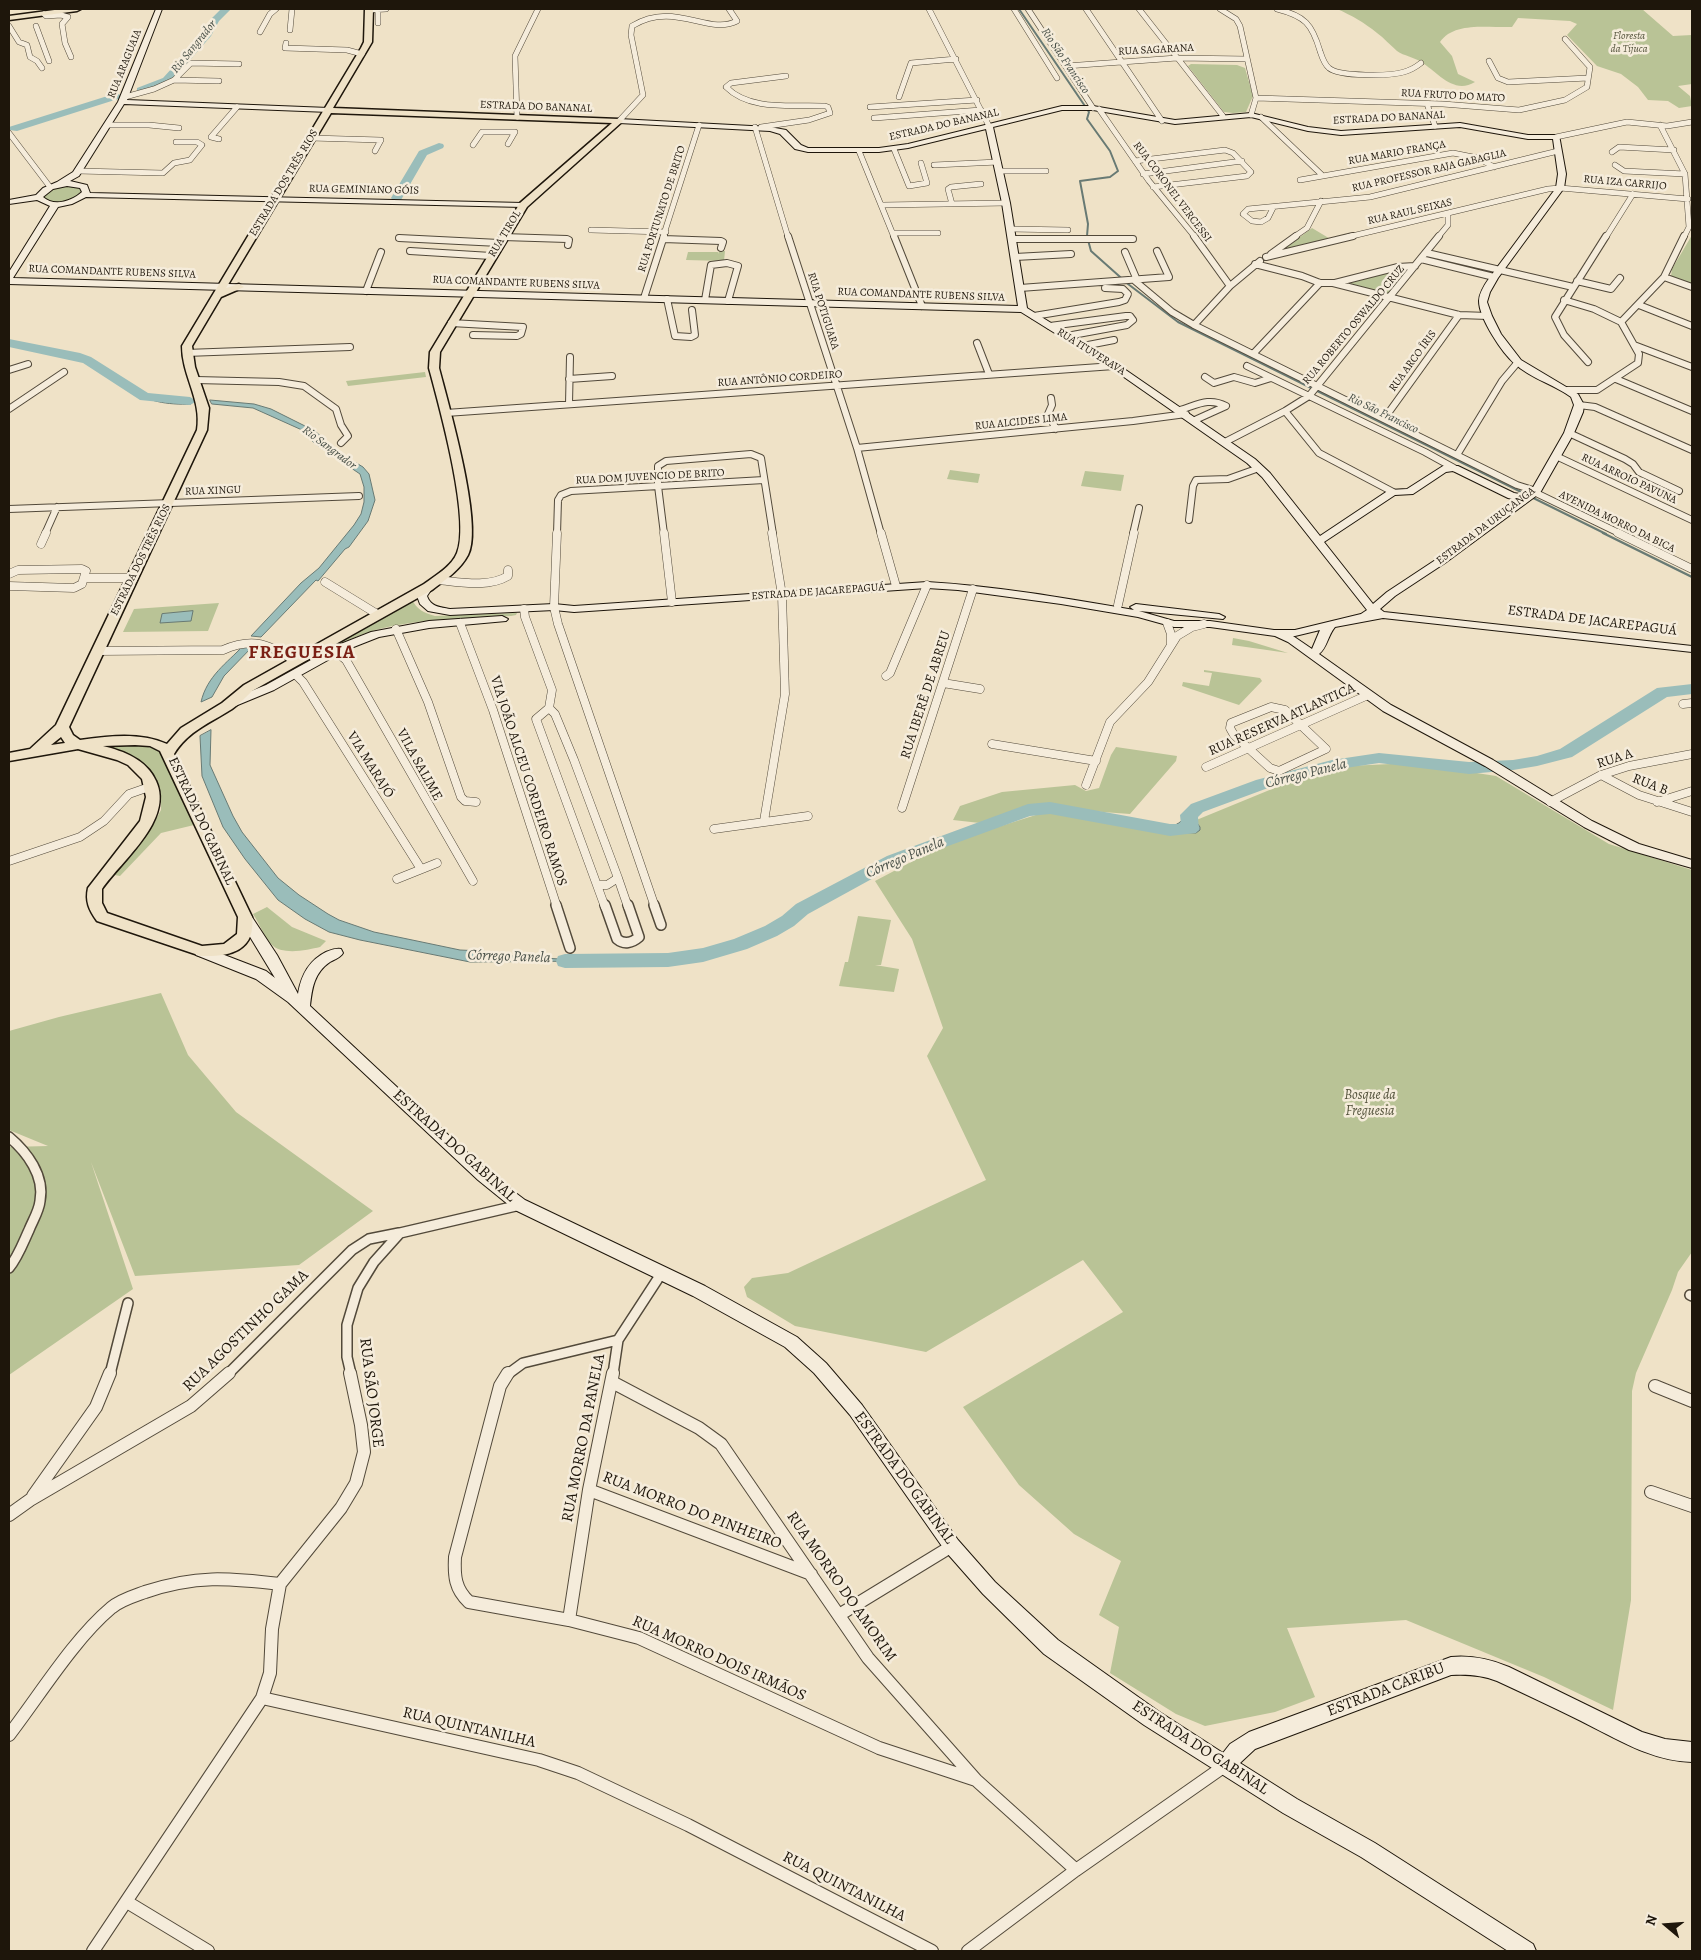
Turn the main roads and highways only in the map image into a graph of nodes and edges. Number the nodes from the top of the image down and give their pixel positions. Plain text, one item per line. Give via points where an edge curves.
1 (77, 9) edge
2 (369, 9) edge
3 (47, 12) edge
4 (9, 18) edge
5 (327, 113) junction
6 (618, 124) joint
7 (239, 287) road end
8 (219, 291) junction
9 (433, 583) junction
10 (574, 608) road end
11 (555, 610) road end
12 (524, 613) road end
13 (1167, 623) road end
14 (1262, 632) road end
15 (62, 727) junction
16 (79, 745) junction
17 (169, 752) junction
18 (33, 753) junction
19 (9, 757) edge

1 - 3 main road
2 - 5 main road, ESTRADA DOS TRÊS RIOS via 368,42
3 - 4 main road
5 - 6 main road, ESTRADA DO BANANAL via 517,117
5 - 8 main road, ESTRADA DOS TRÊS RIOS
6 - 9 main road, RUA TIROL via 523,205 435,351 433,359 462,486 466,533 463,554
7 - 8 main road
8 - 15 main road, ESTRADA DOS TRÊS RIOS via 192,335 186,353 205,422
9 - 12 main road, ESTRADA DE JACAREPAGUÁ via 422,600 438,611
9 - 17 main road, ESTRADA DE JACAREPAGUÁ via 248,688 228,705 183,733 171,745
10 - 11 main road, ESTRADA DE JACAREPAGUÁ
13 - 14 main road, ESTRADA DE JACAREPAGUÁ via 1179,625 1207,620
15 - 16 main road via 70,740
15 - 18 main road, ESTRADA DOS TRÊS RIOS
16 - 17 main road, ESTRADA DO GABINAL via 153,741
16 - 17 main road, ESTRADA DO GABINAL via 129,761 145,772 152,786 151,811 145,824 100,879 93,896 94,905 107,920 201,951 226,950 245,936 248,927
16 - 18 main road
18 - 19 main road

